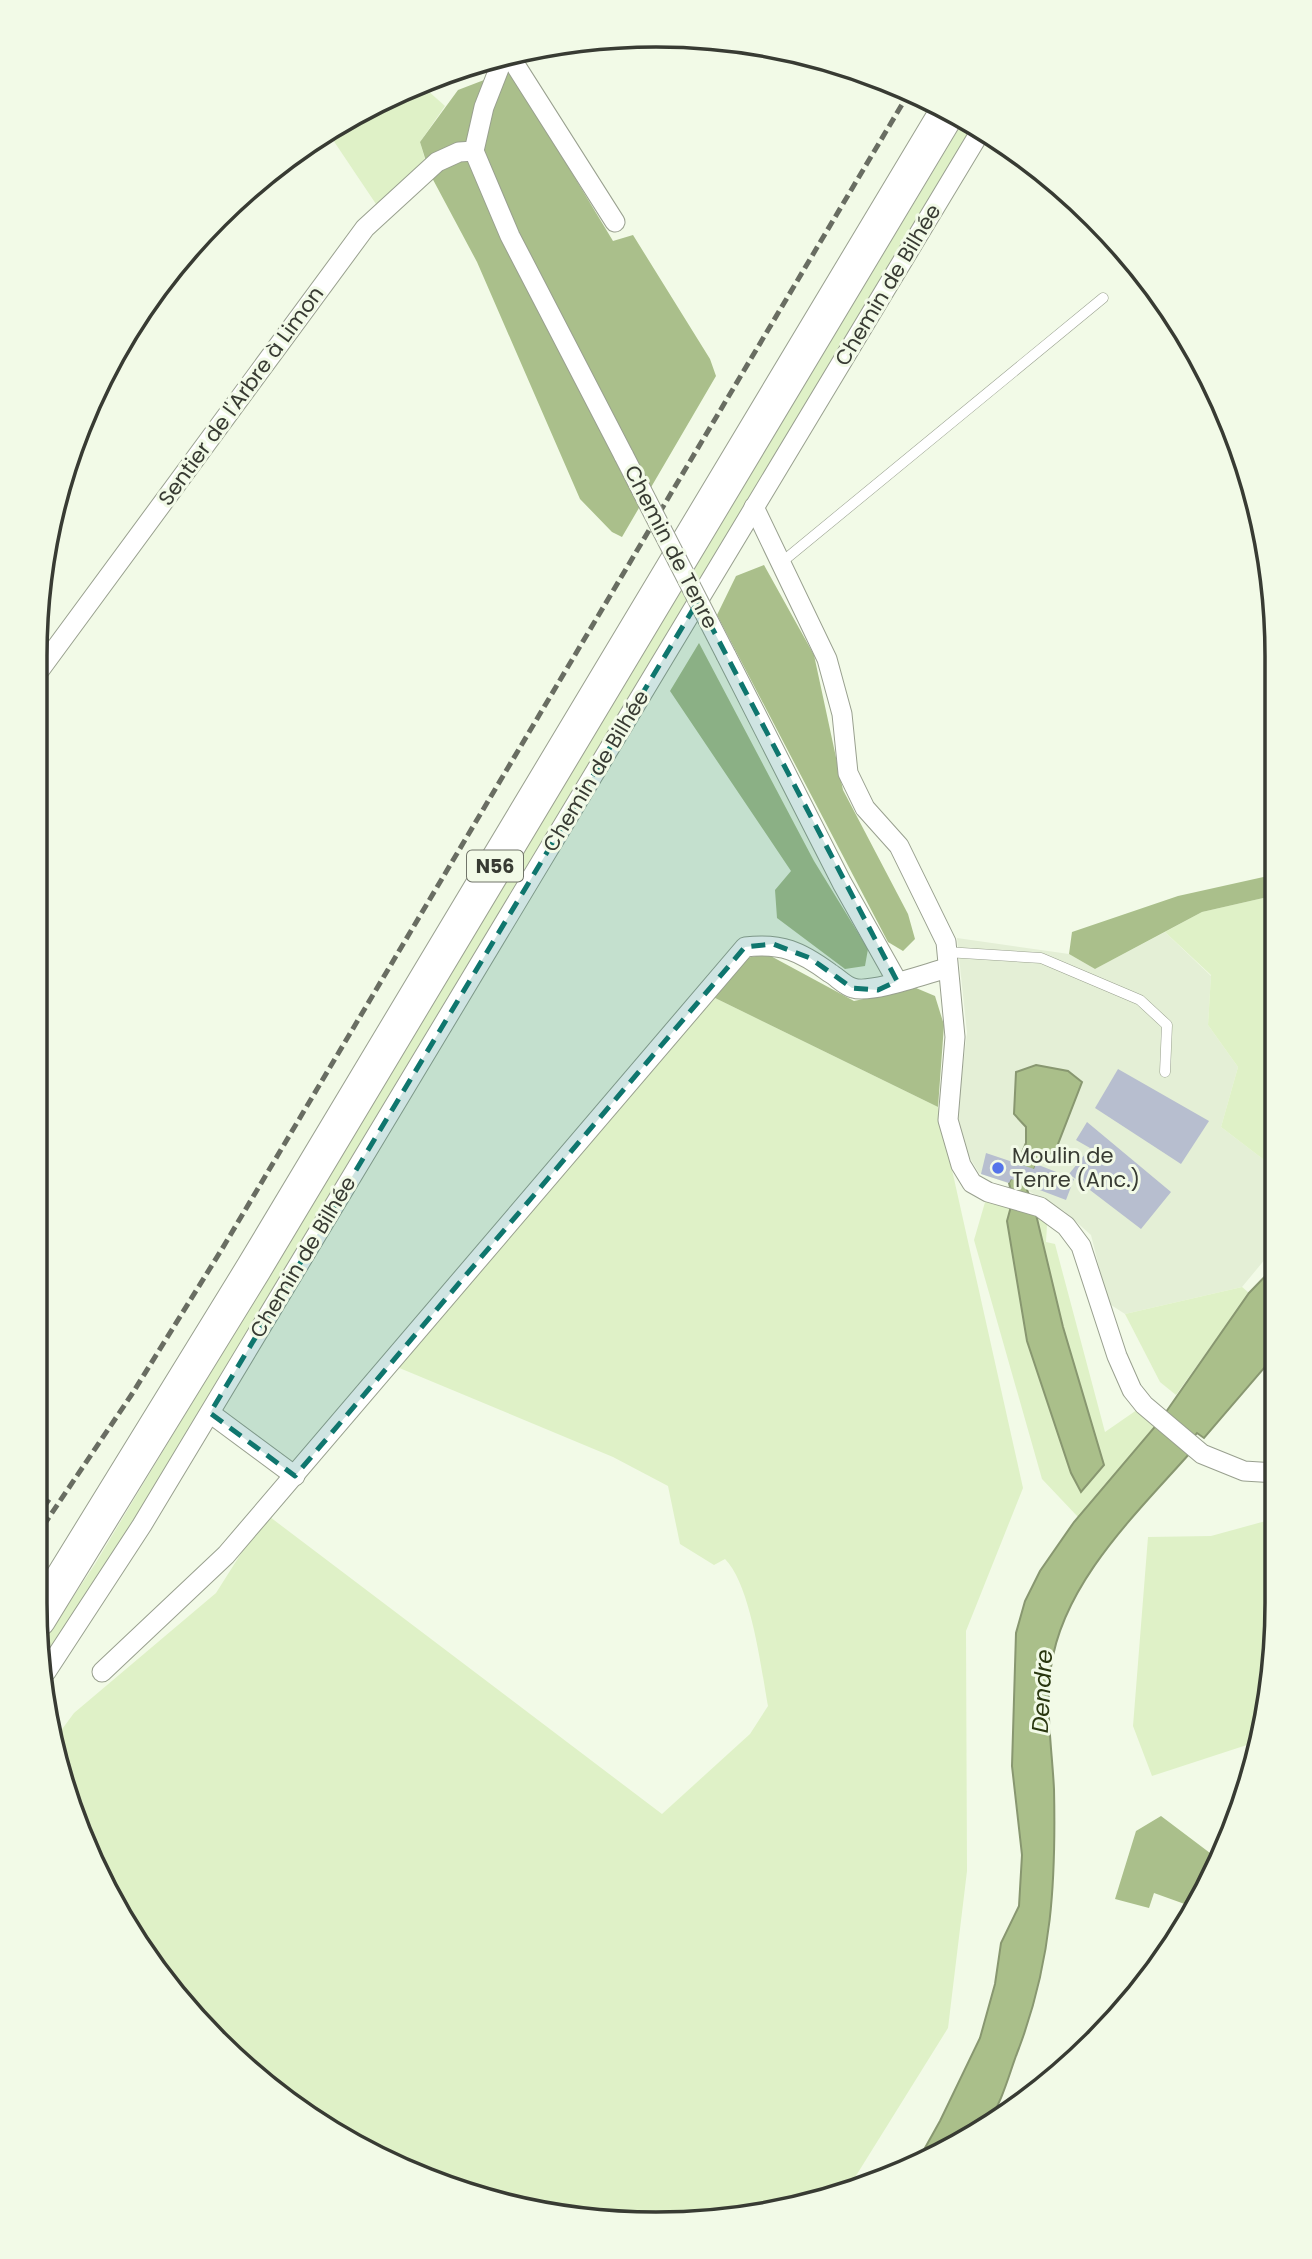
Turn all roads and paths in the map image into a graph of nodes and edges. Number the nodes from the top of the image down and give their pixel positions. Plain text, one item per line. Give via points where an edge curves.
1 (515, 64) edge
2 (499, 68) edge
3 (943, 120) edge
4 (976, 139) edge
5 (474, 151) junction
6 (615, 222) dead end
7 (1102, 298) dead end
8 (754, 507) junction
9 (782, 562) junction
10 (47, 660) edge
11 (947, 960) junction
12 (897, 981) junction
13 (1165, 1072) dead end
14 (210, 1413) junction
15 (1265, 1472) edge
16 (295, 1476) junction
17 (47, 1604) edge
18 (51, 1665) edge
19 (102, 1672) dead end

1 - 6 street
2 - 5 street
3 - 17 highway, N56
4 - 8 street, Chemin de Bilhée
5 - 10 street, Sentier de l'Arbre à Limon via 438,162 365,228
5 - 12 street, Chemin de Tenre, bridge via 510,236 842,883
7 - 9 lane
8 - 9 street
8 - 14 street, Chemin de Bilhée
9 - 11 street via 827,659 842,714 848,773 865,808 899,846 946,942
11 - 12 street
11 - 13 lane via 1041,958 1140,1000 1167,1025
11 - 15 street via 954,1005 948,1120 955,1152 972,1183 1040,1207 1062,1220 1081,1246 1132,1390 1195,1449 1244,1471
12 - 16 street via 878,990 852,988 810,958 773,944 745,947
14 - 16 street
14 - 18 street, Chemin de Bilhée
16 - 19 street via 226,1555

